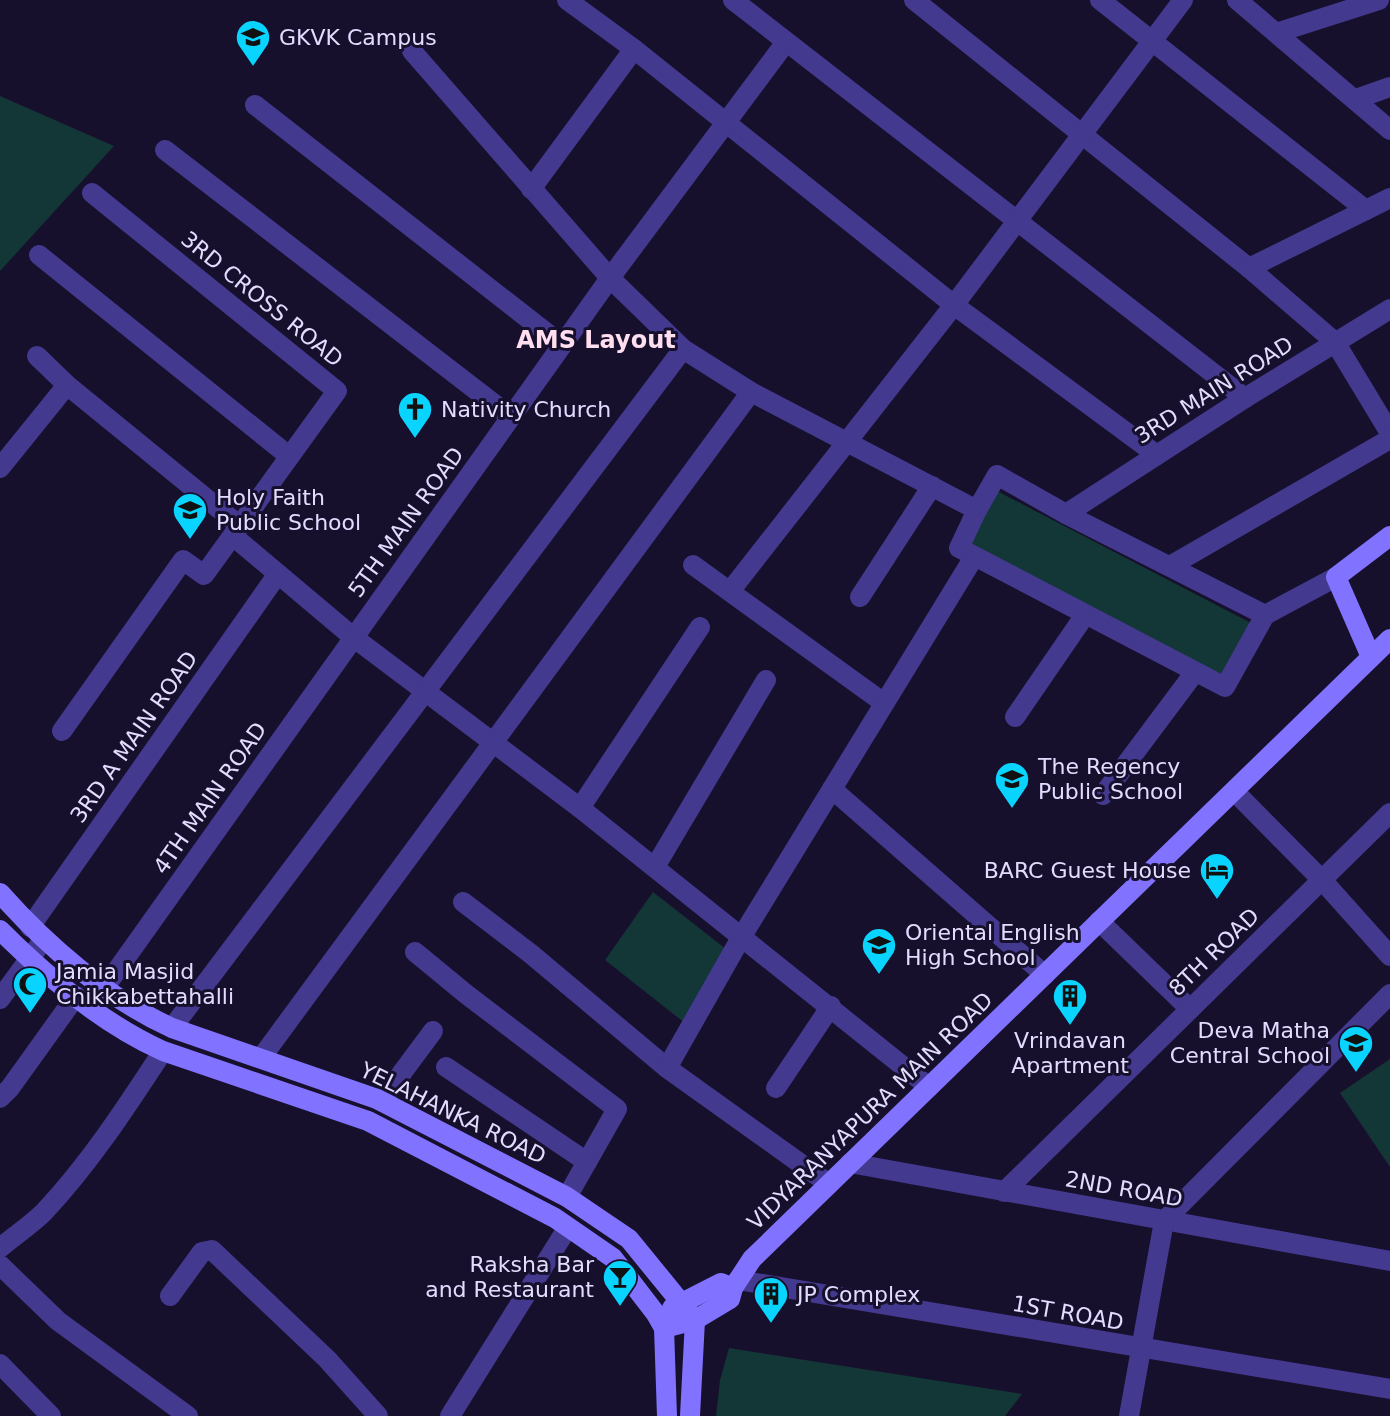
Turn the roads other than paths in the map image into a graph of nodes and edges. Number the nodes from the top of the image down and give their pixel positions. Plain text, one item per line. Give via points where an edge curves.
1 (567, 0) edge
2 (733, 0) edge
3 (914, 0) edge
4 (1100, 0) edge
5 (1183, 0) edge
6 (1237, 0) edge
7 (1379, 0) edge
8 (1276, 33) junction
9 (786, 42) junction
10 (1152, 42) junction
11 (634, 49) junction
12 (412, 51) dead end
13 (1390, 87) edge
14 (1356, 99) junction
15 (255, 105) dead end
16 (725, 122) junction
17 (1390, 130) edge
18 (1081, 136) junction
19 (165, 150) dead end
20 (531, 189) junction
21 (92, 193) dead end
22 (1390, 198) edge
23 (1366, 210) junction
24 (1018, 221) junction
25 (39, 255) dead end
26 (1249, 268) junction
27 (610, 278) junction
28 (954, 305) junction
29 (1390, 309) edge
30 (1335, 342) junction
31 (562, 345) junction
32 (683, 349) junction
33 (37, 356) dead end
34 (67, 385) junction
35 (751, 392) junction
36 (1245, 398) junction
37 (511, 417) junction
38 (1390, 436) edge
39 (847, 442) junction
40 (1157, 455) junction
41 (289, 456) junction
42 (0, 468) edge
43 (932, 486) junction
44 (977, 510) junction
45 (1066, 514) junction
46 (236, 531) junction
47 (1390, 536) edge
48 (974, 557) junction
49 (693, 565) dead end
50 (1170, 566) junction
51 (277, 575) junction
52 (1336, 577) junction
53 (731, 590) junction
54 (860, 597) dead end
55 (1085, 615) junction
56 (1265, 615) junction
57 (700, 627) dead end
58 (353, 637) junction
59 (1390, 639) edge
60 (1371, 657) junction
61 (1195, 672) junction
62 (766, 680) dead end
63 (426, 692) junction
64 (884, 703) junction
65 (1015, 717) dead end
66 (62, 731) dead end
67 (493, 743) junction
68 (832, 789) junction
69 (1234, 791) junction
70 (1103, 795) dead end
71 (580, 808) junction
72 (1390, 813) edge
73 (655, 867) junction
74 (1322, 880) junction
75 (0, 893) edge
76 (463, 902) dead end
77 (1099, 921) junction
78 (0, 930) edge
79 (37, 933) junction
80 (742, 936) junction
81 (415, 952) dead end
82 (1390, 956) edge
83 (30, 959) junction
84 (1045, 975) junction
85 (105, 987) junction
86 (1390, 994) edge
87 (76, 996) junction
88 (0, 999) edge
89 (831, 1006) junction
90 (1190, 1009) junction
91 (172, 1028) junction
92 (433, 1031) dead end
93 (163, 1051) junction
94 (261, 1058) junction
95 (446, 1067) dead end
96 (667, 1068) junction
97 (929, 1087) junction
98 (776, 1088) dead end
99 (0, 1098) edge
100 (381, 1101) junction
101 (587, 1162) junction
102 (850, 1163) junction
103 (829, 1184) junction
104 (1004, 1192) junction
105 (567, 1197) junction
106 (1164, 1221) junction
107 (568, 1227) junction
108 (0, 1248) edge
109 (1390, 1261) edge
110 (0, 1265) edge
111 (735, 1284) junction
112 (170, 1296) dead end
113 (690, 1312) junction
114 (660, 1321) junction
115 (1139, 1349) junction
116 (0, 1364) edge
117 (1390, 1389) edge
118 (51, 1416) edge
119 (188, 1416) edge
120 (378, 1416) edge
121 (450, 1416) edge
122 (667, 1416) edge
123 (690, 1416) edge
124 (1129, 1416) edge

1 - 11 street
2 - 9 street
3 - 18 street
4 - 10 street
5 - 10 street
6 - 8 street
7 - 8 street
8 - 14 street
9 - 16 street, 5TH MAIN ROAD
9 - 24 street
10 - 18 street
10 - 23 street
11 - 16 street
11 - 20 street
12 - 20 street
13 - 14 street
14 - 17 street
15 - 31 street
16 - 27 street, 5TH MAIN ROAD
16 - 28 street
18 - 24 street
18 - 26 street
19 - 37 street
20 - 27 street
21 - 41 street, 3RD CROSS ROAD via 337,391
22 - 23 street
23 - 26 street
24 - 28 street
24 - 36 street
25 - 41 street
26 - 30 street
27 - 31 street, 5TH MAIN ROAD
27 - 32 street
28 - 39 street
28 - 40 street
29 - 30 street, 3RD MAIN ROAD
30 - 36 street, 3RD MAIN ROAD
30 - 38 street
31 - 37 street, 5TH MAIN ROAD
32 - 35 street
32 - 63 street
33 - 34 street
34 - 42 street
34 - 46 street
35 - 39 street
35 - 67 street
36 - 40 street, 3RD MAIN ROAD
37 - 58 street, 5TH MAIN ROAD
38 - 50 street
39 - 43 street
39 - 53 street
40 - 45 street, 3RD MAIN ROAD
41 - 46 street, 3RD CROSS ROAD
43 - 44 street
43 - 54 street
44 - 45 street via 997,475
44 - 48 street via 959,548
45 - 50 street
46 - 51 street
46 - 66 street, 3RD CROSS ROAD via 204,575 183,560
47 - 52 main road
48 - 55 street
48 - 64 street
49 - 53 street
50 - 56 street
51 - 58 street
51 - 79 street, 3RD A MAIN ROAD
52 - 56 street
52 - 60 main road
53 - 64 street
55 - 61 street
55 - 65 street
56 - 61 street via 1225,687
57 - 71 street
58 - 63 street
58 - 85 street, 4TH MAIN ROAD
59 - 60 main road, VIDYARANYAPURA MAIN ROAD
60 - 69 main road, VIDYARANYAPURA MAIN ROAD
61 - 70 street
62 - 73 street
63 - 67 street
63 - 91 street
64 - 68 street
67 - 71 street
67 - 94 street
68 - 80 street
68 - 84 street
69 - 74 street
69 - 77 main road, VIDYARANYAPURA MAIN ROAD
71 - 73 street
72 - 74 street, 8TH ROAD
73 - 80 street
74 - 82 street
74 - 90 street, 8TH ROAD
75 - 79 main road, YELAHANKA ROAD
76 - 96 street
77 - 84 main road, VIDYARANYAPURA MAIN ROAD
77 - 90 street
78 - 83 main road, YELAHANKA ROAD
79 - 83 street, 3RD A MAIN ROAD
79 - 85 main road, YELAHANKA ROAD
80 - 89 street
80 - 96 street
81 - 101 street via 617,1109
83 - 87 main road, YELAHANKA ROAD
83 - 88 street, 3RD A MAIN ROAD
84 - 97 main road, VIDYARANYAPURA MAIN ROAD
85 - 91 main road, YELAHANKA ROAD
86 - 106 street
87 - 93 main road, YELAHANKA ROAD via 133,1037
87 - 99 street
89 - 97 street
89 - 98 street
90 - 104 street, 8TH ROAD
91 - 94 main road, YELAHANKA ROAD
92 - 100 street
93 - 107 main road, YELAHANKA ROAD via 368,1121
93 - 108 street via 75,1175 42,1214
94 - 100 main road, YELAHANKA ROAD
95 - 101 street
96 - 103 street
97 - 102 main road, VIDYARANYAPURA MAIN ROAD
100 - 105 main road, YELAHANKA ROAD
101 - 105 street
102 - 103 main road, VIDYARANYAPURA MAIN ROAD
102 - 104 street, 2ND ROAD
103 - 111 main road, VIDYARANYAPURA MAIN ROAD via 752,1259
104 - 106 street, 2ND ROAD
105 - 113 main road, YELAHANKA ROAD via 629,1239
106 - 109 street, 2ND ROAD
106 - 115 street
107 - 114 main road, YELAHANKA ROAD via 613,1258
107 - 121 street
110 - 119 street via 58,1321
111 - 113 main road via 721,1283
111 - 115 street, 1ST ROAD
112 - 120 street via 202,1252 212,1250 327,1359
113 - 114 main road
113 - 123 main road
114 - 122 main road
115 - 117 street, 1ST ROAD
115 - 124 street
116 - 118 street

